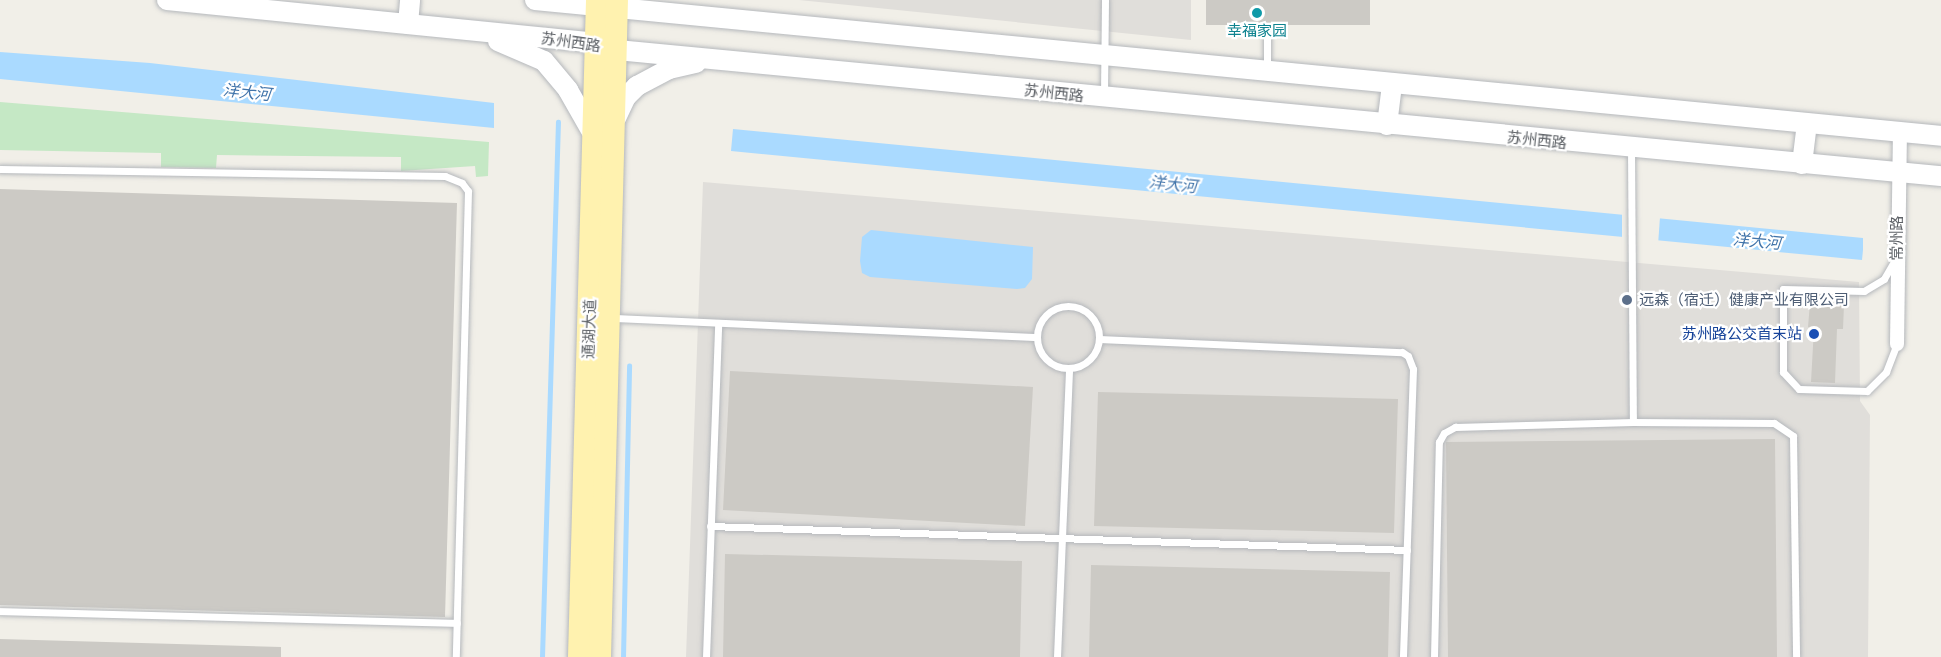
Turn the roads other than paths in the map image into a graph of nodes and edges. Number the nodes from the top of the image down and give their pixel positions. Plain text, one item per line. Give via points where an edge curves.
1 (168, 0) edge
2 (410, 0) edge
3 (535, 0) edge
4 (666, 0) edge
5 (1105, 0) edge
6 (607, 4) edge
7 (692, 17) junction
8 (408, 24) junction
9 (458, 29) junction
10 (1266, 33) dead end
11 (595, 43) junction
12 (617, 50) junction
13 (1104, 57) junction
14 (712, 60) junction
15 (1266, 72) junction
16 (1392, 85) junction
17 (1104, 98) junction
18 (616, 118) junction
19 (1807, 123) junction
20 (1387, 125) junction
21 (1900, 131) junction
22 (593, 134) junction
23 (1941, 136) edge
24 (1631, 149) junction
25 (1802, 164) junction
26 (0, 169) edge
27 (1898, 172) junction
28 (1941, 177) edge
29 (1897, 256) junction
30 (599, 318) junction
31 (718, 323) junction
32 (1036, 337) junction
33 (1099, 339) junction
34 (1897, 344) joint
35 (1069, 368) junction
36 (1633, 422) junction
37 (710, 526) junction
38 (1062, 538) junction
39 (1407, 550) junction
40 (0, 611) edge
41 (457, 623) junction
42 (456, 657) edge
43 (579, 657) edge
44 (600, 657) edge
45 (706, 657) edge
46 (1057, 657) edge
47 (1403, 657) edge
48 (1434, 657) edge
49 (1796, 657) edge

1 - 8 main road, 苏州西路
2 - 8 main road
3 - 6 main road
4 - 7 main road
5 - 13 lane
6 - 7 main road
6 - 11 main road, 通湖大道
6 - 12 main road, 通湖大道
7 - 13 main road
8 - 9 main road, 苏州西路
9 - 11 main road, 苏州西路
9 - 22 main road via 522,48 544,61 568,90
10 - 15 lane
11 - 12 main road, 苏州西路
11 - 22 main road, 通湖大道
12 - 14 main road, 苏州西路
12 - 18 main road, 通湖大道
13 - 15 main road
13 - 17 lane
14 - 17 main road, 苏州西路
14 - 18 main road via 650,77 626,97
15 - 16 main road
16 - 19 main road
16 - 20 main road
17 - 20 main road, 苏州西路
18 - 30 main road, 通湖大道
19 - 21 main road
19 - 25 main road
20 - 24 main road, 苏州西路
21 - 23 main road
21 - 27 street, 常州路
22 - 30 main road, 通湖大道
24 - 25 main road, 苏州西路
24 - 36 lane
25 - 27 main road, 苏州西路
26 - 41 lane via 445,176 462,183 468,191
27 - 28 main road, 苏州西路
27 - 29 street, 常州路
29 - 34 street, 常州路
29 - 34 lane via 1884,279 1864,291 1783,289 1784,372 1799,389 1867,391 1886,372
30 - 31 lane
30 - 43 main road, 通湖大道
30 - 44 main road, 通湖大道
31 - 32 lane
31 - 37 lane
32 - 33 lane via 1043,317 1061,306 1072,305 1090,315
32 - 35 lane via 1042,355
33 - 35 lane via 1088,361
33 - 39 lane via 1402,352 1413,362
35 - 38 lane
36 - 48 lane via 1455,427 1444,433 1438,442
36 - 49 lane via 1774,423 1793,436
37 - 38 lane
37 - 45 lane
38 - 39 lane
38 - 46 lane
39 - 47 lane
40 - 41 lane
41 - 42 lane

